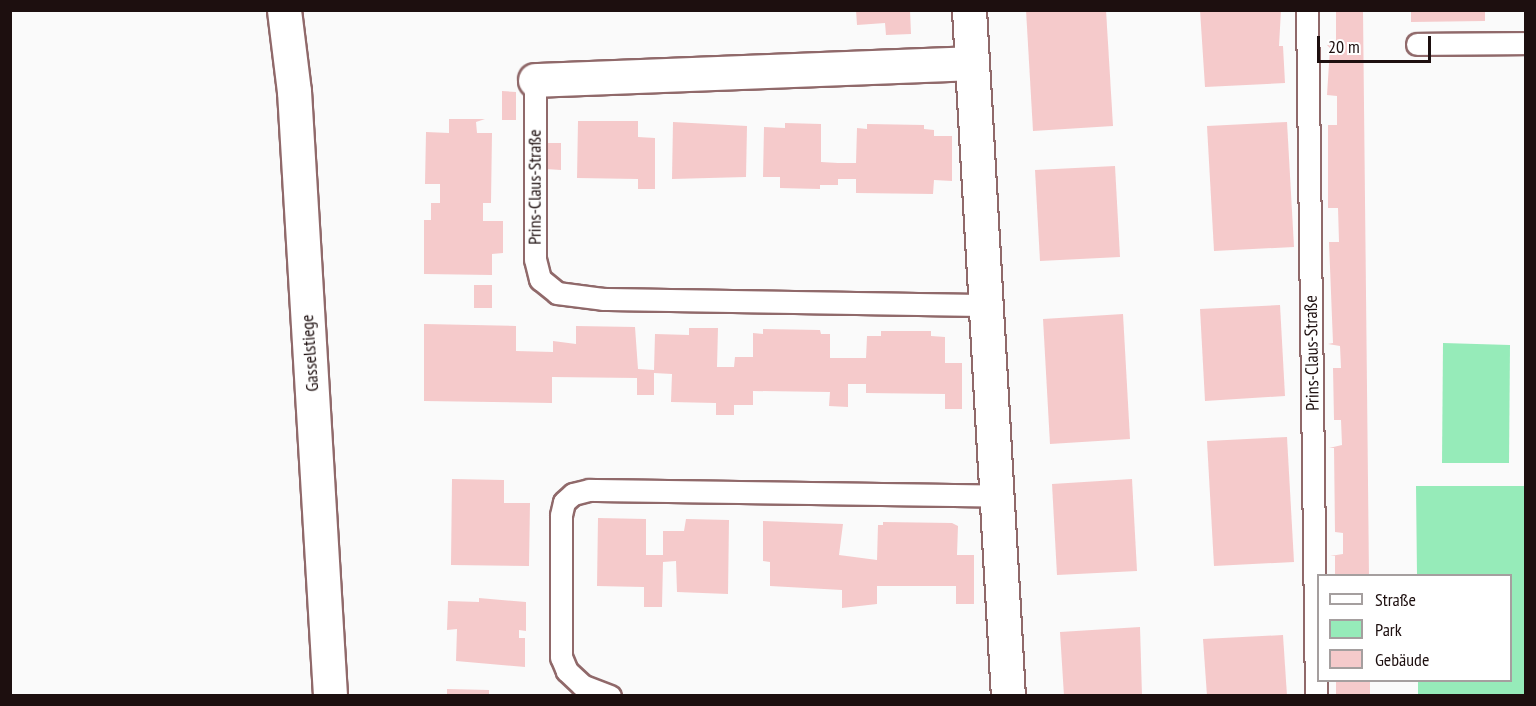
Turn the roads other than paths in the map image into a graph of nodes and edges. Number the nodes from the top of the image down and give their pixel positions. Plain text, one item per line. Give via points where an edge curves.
1 (284, 10) edge
2 (969, 10) edge
3 (1307, 10) edge
4 (1526, 43) edge
5 (1417, 44) dead end
6 (972, 63) junction
7 (535, 80) joint
8 (985, 304) junction
9 (996, 496) junction
10 (330, 696) edge
11 (610, 696) edge
12 (1008, 696) edge
13 (1316, 696) edge

1 - 10 street, Gasselstiege via 294,91
2 - 6 street
3 - 13 lane, Prins-Claus-Straße
4 - 5 lane
6 - 7 street, Prins-Claus-Straße
6 - 8 street
7 - 8 lane, Prins-Claus-Straße via 535,259 540,279 557,293 595,299
8 - 9 street
9 - 11 lane via 589,490 573,494 564,502 561,515 561,657 567,671 582,685
9 - 12 street

